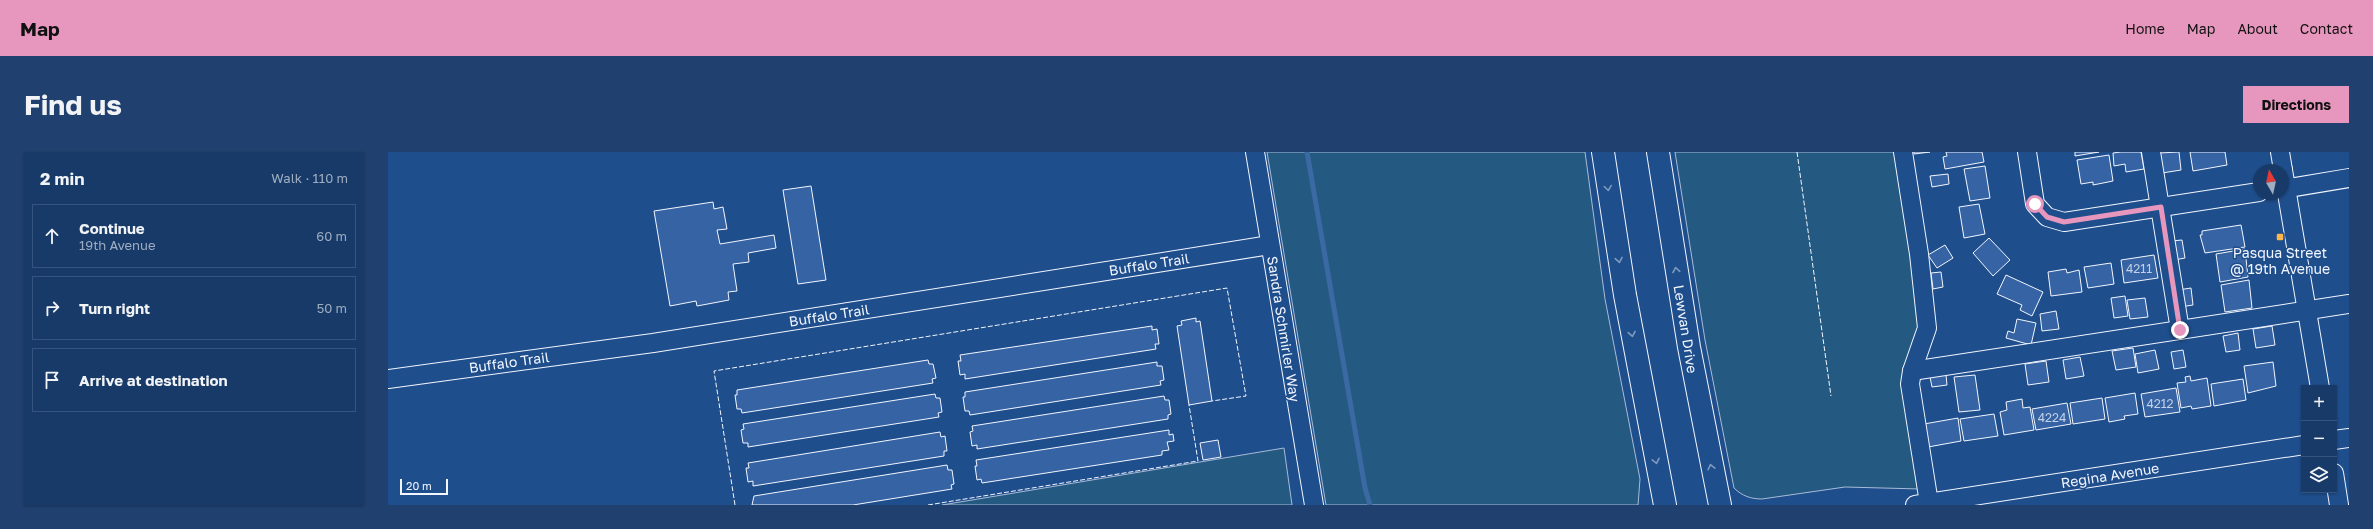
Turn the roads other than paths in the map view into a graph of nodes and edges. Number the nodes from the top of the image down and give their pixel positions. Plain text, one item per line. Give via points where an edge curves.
1 (1255, 152) edge
2 (1604, 152) edge
3 (1658, 152) edge
4 (1902, 152) edge
5 (2026, 152) edge
6 (2151, 152) edge
7 (2280, 152) edge
8 (2282, 164) edge
9 (2349, 178) edge
10 (2289, 187) edge
11 (2253, 193) edge
12 (2286, 200) edge
13 (2161, 207) junction
14 (1270, 245) junction
15 (2349, 304) edge
16 (2307, 311) junction
17 (2180, 330) junction
18 (1912, 371) junction
19 (388, 379) edge
20 (2319, 385) edge
21 (2349, 438) edge
22 (2337, 440) edge
23 (2301, 445) edge
24 (2337, 492) edge
25 (1922, 504) edge
26 (1314, 505) edge
27 (1665, 505) edge
28 (1720, 505) edge
29 (2339, 505) edge

1 - 14 street, Sandra Schmirler Way
2 -> 27 main road via 1625,295
28 -> 3 main road, Lewvan Drive via 1690,355
4 - 18 street via 1919,254 1927,328
5 - 13 street via 2035,204 2047,217 2064,222
6 - 13 street
7 - 8 street
9 - 10 street
11 - 13 street
12 - 16 street
13 - 17 street
14 - 19 street, Buffalo Trail via 661,341
14 - 26 street, Sandra Schmirler Way
15 - 16 street
16 - 17 street
16 - 20 street
17 - 18 street
18 - 25 street via 1911,403
21 - 22 street
23 - 25 street, Regina Avenue
24 - 29 street

